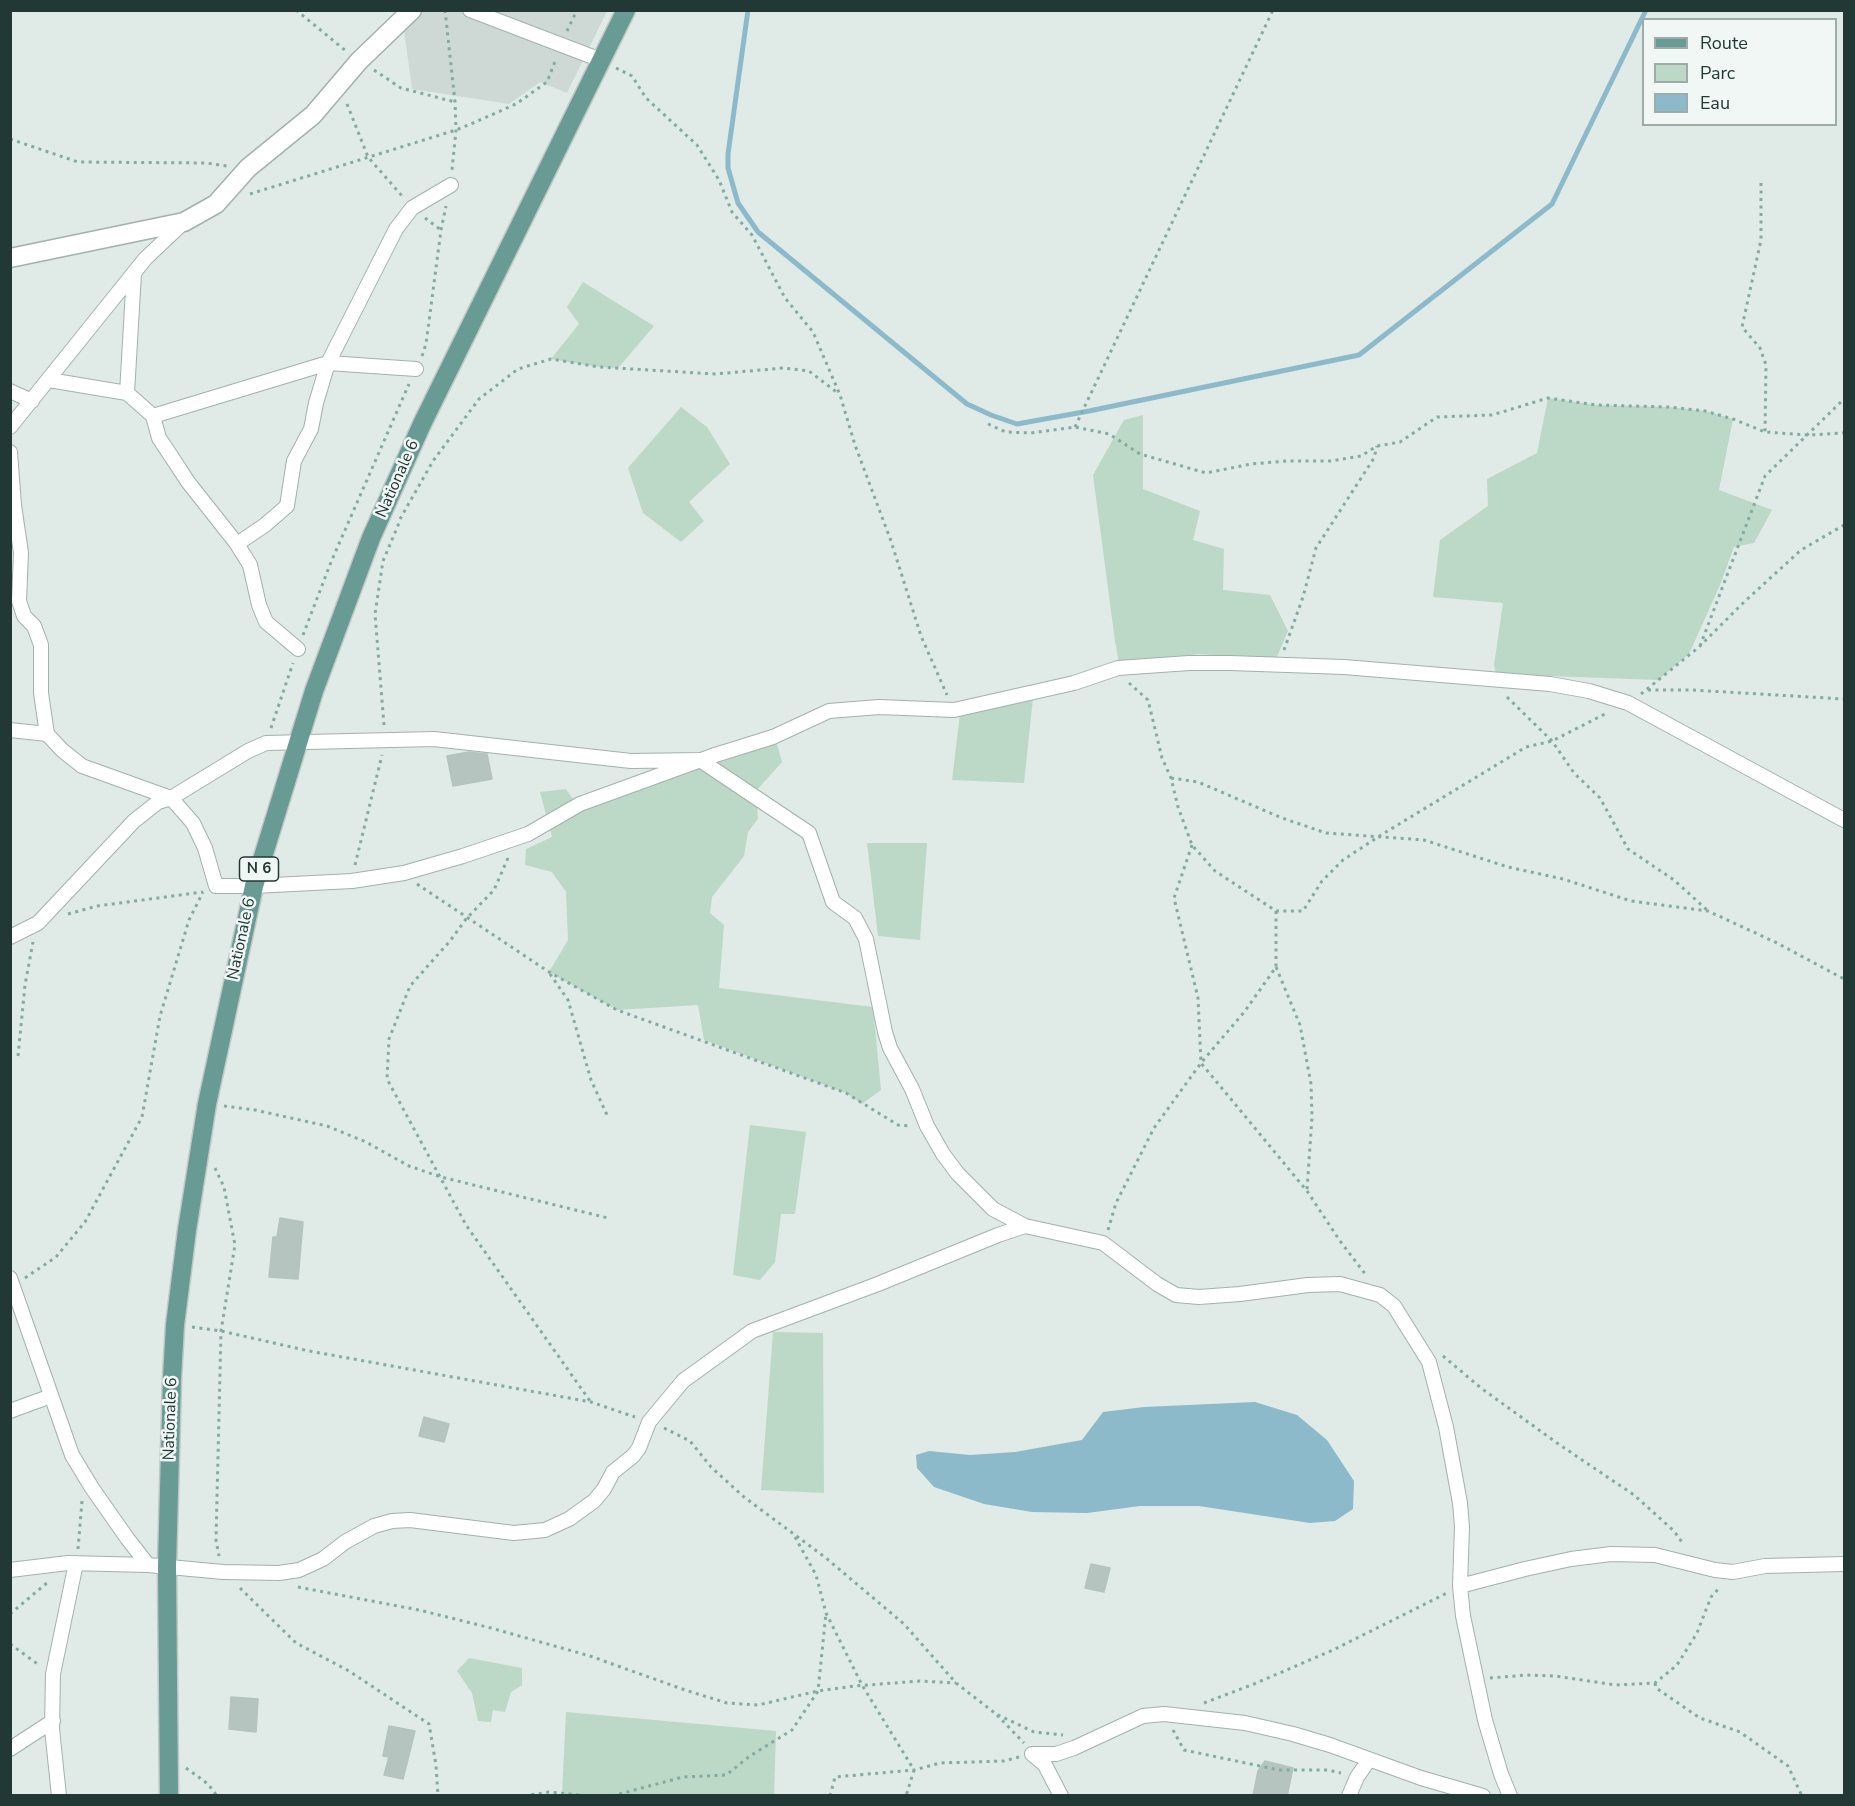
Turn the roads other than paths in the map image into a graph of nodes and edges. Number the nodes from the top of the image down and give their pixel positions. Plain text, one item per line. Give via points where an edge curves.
1 (412, 10) edge
2 (470, 10) edge
3 (626, 10) edge
4 (601, 60) junction
5 (451, 184) dead end
6 (184, 222) junction
7 (10, 258) edge
8 (134, 273) junction
9 (327, 363) junction
10 (416, 369) dead end
11 (49, 380) junction
12 (10, 391) edge
13 (127, 393) junction
14 (32, 401) junction
15 (153, 416) junction
16 (10, 427) edge
17 (10, 452) edge
18 (237, 544) junction
19 (298, 649) dead end
20 (10, 730) edge
21 (47, 734) junction
22 (297, 743) junction
23 (700, 760) junction
24 (171, 798) junction
25 (1845, 820) edge
26 (254, 886) junction
27 (10, 937) edge
28 (1025, 1226) junction
29 (11, 1284) edge
30 (51, 1396) junction
31 (10, 1411) edge
32 (76, 1563) junction
33 (1845, 1564) edge
34 (148, 1565) junction
35 (167, 1566) junction
36 (10, 1570) edge
37 (1460, 1586) junction
38 (52, 1721) junction
39 (10, 1749) edge
40 (1369, 1760) junction
41 (59, 1796) edge
42 (169, 1796) edge
43 (1061, 1796) edge
44 (1349, 1796) edge
45 (1483, 1796) edge
46 (1510, 1796) edge

1 - 6 street via 359,61 304,123 248,168 216,204
2 - 4 street
3 - 4 main road, Nationale 6 / N 6
4 - 22 main road, Nationale 6 / N 6 via 422,424 371,538
5 - 9 street via 412,208 396,229
6 - 7 street
6 - 8 street
8 - 11 street
8 - 13 street
9 - 10 street
9 - 15 street
9 - 18 street via 311,429 294,461 287,506
11 - 13 street
11 - 14 street
12 - 14 street
13 - 15 street
14 - 16 street
15 - 18 street via 159,438
17 - 21 street via 21,553 19,601 41,645 40,693
18 - 19 street via 249,565 266,622
20 - 21 street
21 - 24 street via 82,766
22 - 23 street via 434,739 631,761
22 - 24 street via 266,743
22 - 26 main road, Nationale 6 / N 6
23 - 25 street via 773,737 829,711 879,707 954,710 1074,683 1113,669 1188,663 1278,664 1550,684 1589,691 1628,703
23 - 26 street via 580,804 528,834 404,873 352,881
23 - 28 street via 809,833 833,902 855,918 866,939 890,1048 927,1126 943,1154 975,1194
24 - 26 street via 193,823 206,848 216,886
24 - 27 street via 158,802 134,821 38,923
26 - 35 main road, Nationale 6 / N 6 via 207,1104 187,1230 175,1325
28 - 35 street via 752,1331 683,1381 649,1422 639,1448 613,1472 594,1501 569,1519 544,1530 514,1533 392,1521 374,1526 299,1570 223,1572
28 - 37 street via 1103,1244 1176,1294 1199,1297 1340,1284 1380,1295 1394,1306 1429,1362 1446,1427 1460,1503
29 - 30 street
30 - 31 street
30 - 34 street via 68,1446 84,1476
32 - 34 street
32 - 36 street
32 - 38 street via 53,1674
33 - 37 street via 1765,1566 1733,1572 1655,1555 1611,1554 1571,1559
34 - 35 street
35 - 42 main road, Nationale 6 / N 6
37 - 46 street via 1485,1720
38 - 39 street
38 - 41 street
40 - 43 street via 1330,1745 1245,1723 1164,1714 1143,1716 1074,1749 1032,1754 1045,1765
40 - 44 street
40 - 45 street

